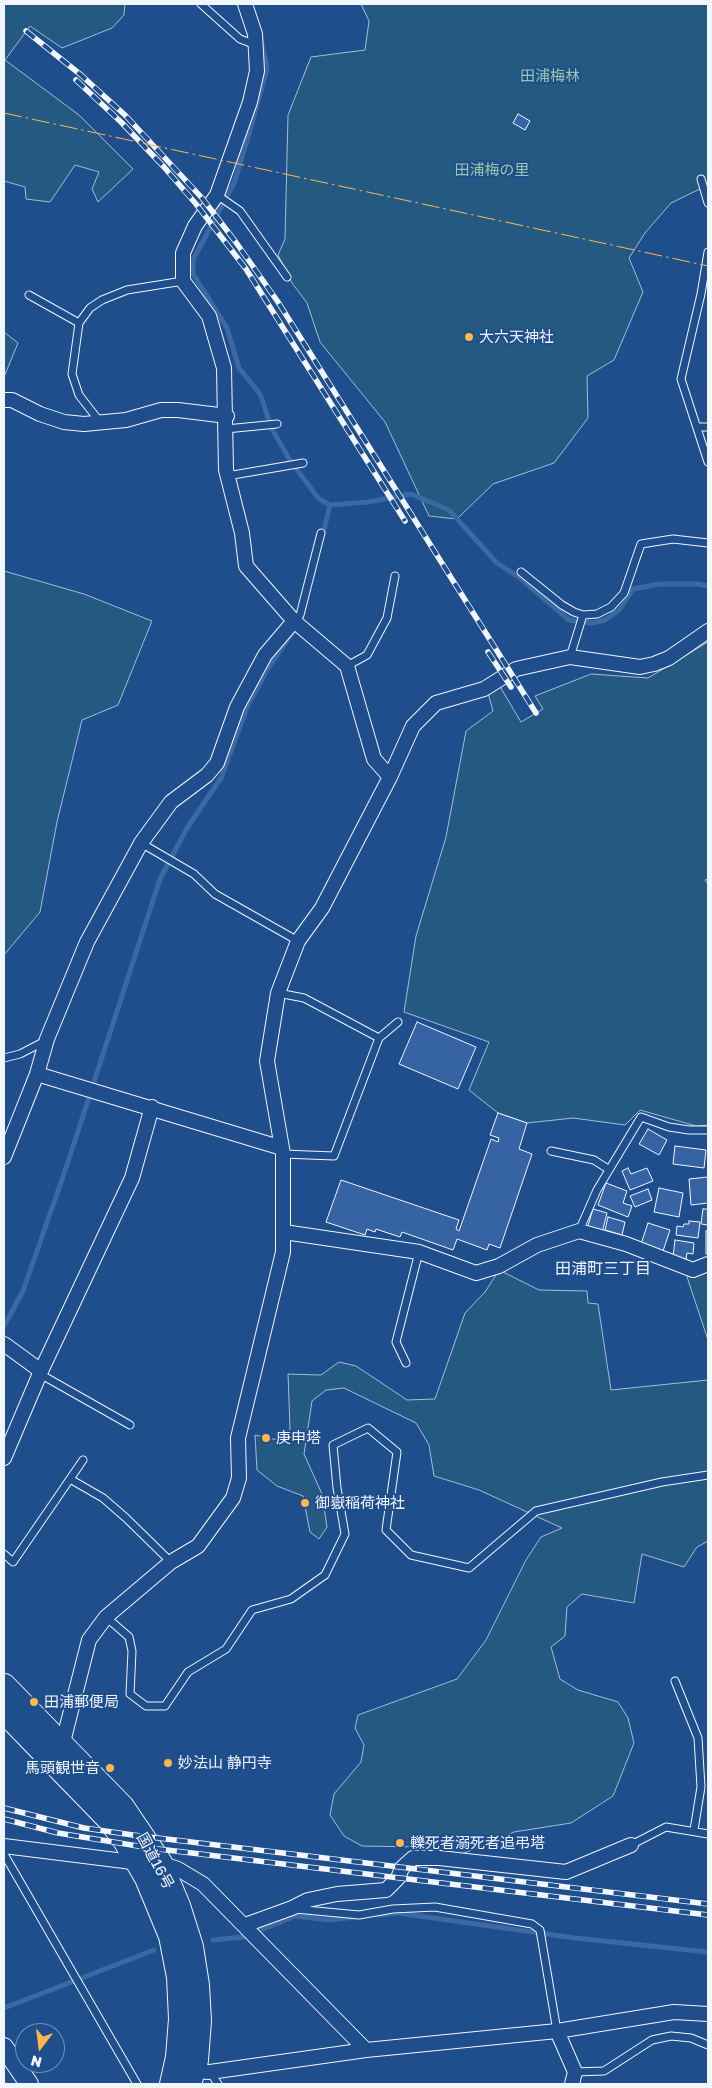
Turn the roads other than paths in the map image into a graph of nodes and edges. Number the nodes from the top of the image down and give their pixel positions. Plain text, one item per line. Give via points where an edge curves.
1 (201, 4) edge
2 (245, 4) edge
3 (256, 45) junction
4 (702, 179) dead end
5 (217, 195) junction
6 (708, 203) edge
7 (708, 252) edge
8 (287, 277) dead end
9 (183, 281) junction
10 (29, 295) dead end
11 (79, 323) junction
12 (4, 400) edge
13 (226, 422) junction
14 (100, 423) junction
15 (277, 424) dead end
16 (698, 427) junction
17 (708, 427) edge
18 (708, 462) edge
19 (303, 463) dead end
20 (226, 476) junction
21 (320, 533) dead end
22 (708, 542) edge
23 (521, 572) dead end
24 (395, 576) dead end
25 (583, 615) junction
26 (294, 621) junction
27 (708, 631) edge
28 (570, 656) junction
29 (347, 666) junction
30 (390, 777) junction
31 (141, 843) junction
32 (298, 941) junction
33 (278, 994) junction
34 (398, 1022) dead end
35 (379, 1038) junction
36 (47, 1039) junction
37 (4, 1058) edge
38 (37, 1074) junction
39 (152, 1107) junction
40 (708, 1130) edge
41 (283, 1151) junction
42 (551, 1151) dead end
43 (4, 1157) edge
44 (608, 1169) junction
45 (579, 1231) junction
46 (284, 1232) junction
47 (419, 1252) junction
48 (708, 1264) edge
49 (4, 1344) edge
50 (406, 1362) dead end
51 (41, 1373) junction
52 (130, 1425) dead end
53 (4, 1458) edge
54 (83, 1460) dead end
55 (708, 1475) edge
56 (70, 1479) junction
57 (4, 1554) edge
58 (171, 1562) junction
59 (106, 1617) junction
60 (675, 1680) dead end
61 (4, 1686) edge
62 (4, 1711) edge
63 (62, 1746) junction
64 (694, 1830) junction
65 (708, 1834) edge
66 (631, 1845) joint
67 (4, 1846) edge
68 (4, 1854) edge
69 (150, 1863) junction
70 (292, 1908) junction
71 (245, 1925) junction
72 (708, 2014) edge
73 (557, 2031) junction
74 (708, 2046) edge
75 (4, 2047) edge
76 (366, 2050) junction
77 (188, 2076) edge
78 (574, 2078) edge
79 (29, 2084) edge
80 (137, 2084) edge
81 (218, 2084) edge

1 - 3 lane via 240,39
2 - 3 street
3 - 5 street via 257,71 250,102
4 - 6 lane
5 - 8 lane via 240,211
5 - 9 street via 195,226 183,253
7 - 16 lane via 681,380
9 - 11 lane via 162,282 119,293 90,308
9 - 13 street via 209,316 214,332 224,368
10 - 11 lane
11 - 14 lane via 72,374 79,395
12 - 14 street via 12,400 64,422
13 - 14 street via 178,410 161,410
13 - 15 lane
13 - 20 street
16 - 17 lane
16 - 18 lane
19 - 20 lane
20 - 26 street via 242,533 246,566
21 - 26 lane via 300,615
22 - 25 lane via 673,539 641,544 624,593 612,607 597,614
23 - 25 lane via 562,605
24 - 29 lane via 387,618 367,655
25 - 28 lane
26 - 29 street
26 - 31 street via 265,655 237,706 217,763 207,775 171,802
27 - 28 street via 669,658 640,667
28 - 30 street via 516,669 484,689 436,703 414,726
29 - 30 street via 374,759
30 - 32 street via 322,908
31 - 32 lane via 194,874 215,894
31 - 36 street via 87,942
32 - 33 street
33 - 35 lane via 304,998
33 - 41 street via 268,1062
34 - 35 lane
35 - 41 lane via 334,1156
36 - 37 lane via 20,1054
36 - 38 street
38 - 39 street
38 - 43 street
39 - 41 street
39 - 51 street via 132,1178
40 - 44 lane via 669,1127 641,1117
41 - 46 street
42 - 44 lane via 594,1160
44 - 45 lane
45 - 47 street via 537,1245 499,1266 476,1273
45 - 48 street via 626,1244 693,1270
46 - 47 street
46 - 58 street via 283,1252 238,1438 238,1478 233,1498 198,1546
47 - 50 lane via 396,1342
49 - 51 street
51 - 52 lane
51 - 53 street
54 - 56 lane
55 - 59 lane via 662,1482 536,1511 469,1568 411,1555 386,1530 398,1452 368,1428 333,1445 345,1534 325,1575 291,1600 252,1610 226,1650 188,1672 165,1706 146,1706 130,1694 132,1651 129,1637
56 - 57 lane via 13,1562
56 - 58 lane via 102,1498
58 - 59 street
59 - 63 street via 90,1640
60 - 64 lane via 698,1738 701,1787
61 - 63 highway, 国道16号
62 - 69 highway, 国道16号
63 - 69 highway, 国道16号 via 122,1807
64 - 65 lane
64 - 66 lane via 666,1827
66 - 70 street via 566,1872 413,1858 386,1890 337,1894 308,1900
67 - 69 street
68 - 80 lane
69 - 71 street via 178,1869 203,1884
69 - 77 highway, 国道16号 via 178,1906 196,1975 199,2021
70 - 71 street
70 - 73 lane via 359,1915 435,1907 532,1924 540,1930
71 - 76 street
72 - 73 street via 674,2012
73 - 76 street
73 - 78 street
74 - 78 lane via 691,2038 671,2036 652,2040 604,2071
75 - 79 street
76 - 77 street
77 - 81 lane

